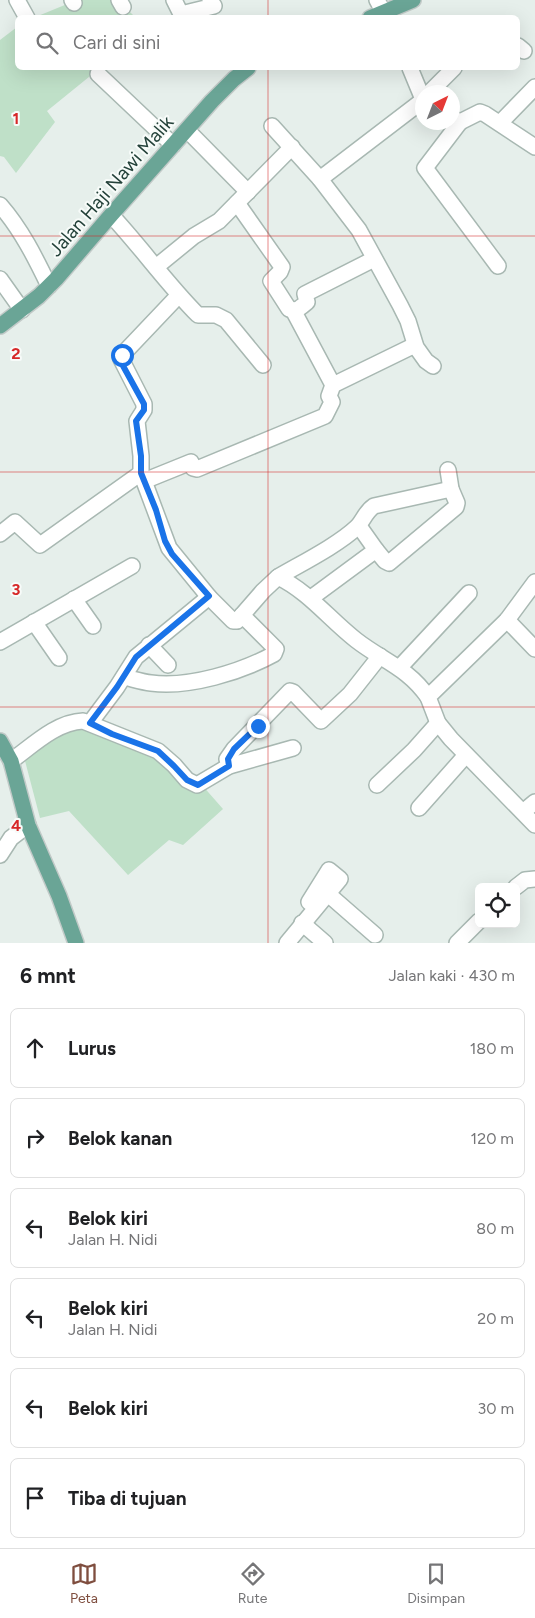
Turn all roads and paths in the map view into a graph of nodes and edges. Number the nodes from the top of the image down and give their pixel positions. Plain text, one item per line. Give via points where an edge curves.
1 (17, 0) edge
2 (174, 0) edge
3 (210, 0) edge
4 (413, 0) edge
5 (384, 11) edge
6 (25, 15) edge
7 (245, 70) edge
8 (411, 70) edge
9 (452, 70) edge
10 (98, 74) dead end
11 (417, 85) edge
12 (437, 85) edge
13 (535, 87) edge
14 (415, 104) edge
15 (460, 119) edge
16 (500, 123) junction
17 (272, 126) dead end
18 (187, 130) junction
19 (450, 130) edge
20 (173, 145) junction
21 (292, 146) junction
22 (535, 147) edge
23 (320, 179) junction
24 (242, 198) junction
25 (0, 205) edge
26 (111, 215) junction
27 (374, 260) junction
28 (498, 266) dead end
29 (156, 268) junction
30 (0, 279) edge
31 (49, 286) junction
32 (178, 296) junction
33 (22, 310) junction
34 (293, 310) junction
35 (0, 326) edge
36 (415, 345) junction
37 (263, 365) dead end
38 (433, 366) dead end
39 (333, 385) junction
40 (448, 470) dead end
41 (143, 477) junction
42 (451, 489) junction
43 (359, 526) junction
44 (0, 534) edge
45 (376, 550) junction
46 (132, 566) dead end
47 (278, 577) junction
48 (535, 582) edge
49 (469, 593) dead end
50 (209, 596) junction
51 (311, 598) junction
52 (74, 599) junction
53 (242, 615) junction
54 (507, 620) junction
55 (34, 622) junction
56 (93, 626) dead end
57 (0, 642) edge
58 (149, 645) junction
59 (535, 649) edge
60 (380, 656) junction
61 (59, 658) dead end
62 (168, 666) dead end
63 (400, 667) junction
64 (124, 677) junction
65 (428, 698) junction
66 (90, 723) junction
67 (438, 723) junction
68 (0, 741) edge
69 (293, 748) dead end
70 (466, 755) junction
71 (11, 761) junction
72 (229, 766) junction
73 (378, 785) dead end
74 (535, 802) edge
75 (419, 808) dead end
76 (523, 812) junction
77 (28, 825) junction
78 (535, 825) edge
79 (0, 855) edge
80 (535, 878) edge
81 (520, 884) edge
82 (328, 894) junction
83 (316, 908) junction
84 (302, 923) junction
85 (475, 926) edge
86 (375, 935) dead end
87 (76, 943) edge
88 (287, 943) edge
89 (325, 943) edge
90 (457, 943) edge

1 - 6 street
2 - 3 street via 181,14 214,6
4 - 5 main road
7 - 18 main road, Jalan Haji Nawi Malik
8 - 11 street
9 - 12 street
10 - 20 street
13 - 16 street
14 - 23 street
15 - 16 street via 480,112
16 - 22 street
17 - 21 street
18 - 20 main road, Jalan Haji Nawi Malik
18 - 24 street
19 - 28 street via 426,168
20 - 26 main road, Jalan Haji Nawi Malik
21 - 23 street
21 - 24 street
23 - 27 street via 359,230
24 - 29 street via 219,221 206,227
24 - 34 street via 282,267 271,281 289,309
25 - 31 street via 16,224
26 - 29 street
26 - 31 main road, Jalan Haji Nawi Malik
27 - 34 street via 305,294 307,302
27 - 36 street via 408,321
29 - 32 street
30 - 33 street
31 - 33 main road, Jalan Haji Nawi Malik
32 - 37 street via 198,316 216,315 226,320
32 - 41 street via 120,359 145,407 136,421
33 - 35 main road, Jalan Haji Nawi Malik
34 - 39 street
36 - 38 street
36 - 39 street
39 - 41 street via 329,396 332,402 325,416 197,470 191,462
40 - 42 street
41 - 44 street via 40,545 15,522
41 - 50 street via 169,548
42 - 43 street via 374,506 364,515
42 - 45 street via 456,507 389,563
43 - 45 street
43 - 47 street
45 - 51 street
46 - 52 street
47 - 51 street
47 - 53 street
48 - 54 street
49 - 63 street
50 - 53 street via 233,621
50 - 58 street
51 - 60 street via 355,639
52 - 55 street
52 - 56 street
53 - 64 street via 276,649 274,654 235,672 178,684 150,683
54 - 59 street
54 - 65 street
55 - 57 street
55 - 61 street
58 - 62 street
58 - 64 street via 136,657
60 - 63 street
60 - 72 street via 350,694 321,721 290,691 234,749 228,759
63 - 65 street
64 - 66 street
65 - 67 street
66 - 71 street via 74,721 62,726
66 - 72 street via 158,751 194,784 200,784
67 - 70 street
67 - 73 street
68 - 71 main road
69 - 72 street
70 - 75 street
70 - 76 street
71 - 77 main road
74 - 76 street
76 - 78 street
77 - 79 street via 11,838
77 - 87 main road
80 - 81 street
82 - 83 street
82 - 83 street via 340,879 329,870 309,902
82 - 86 street
83 - 84 street
84 - 88 street
84 - 89 street
85 - 90 street

